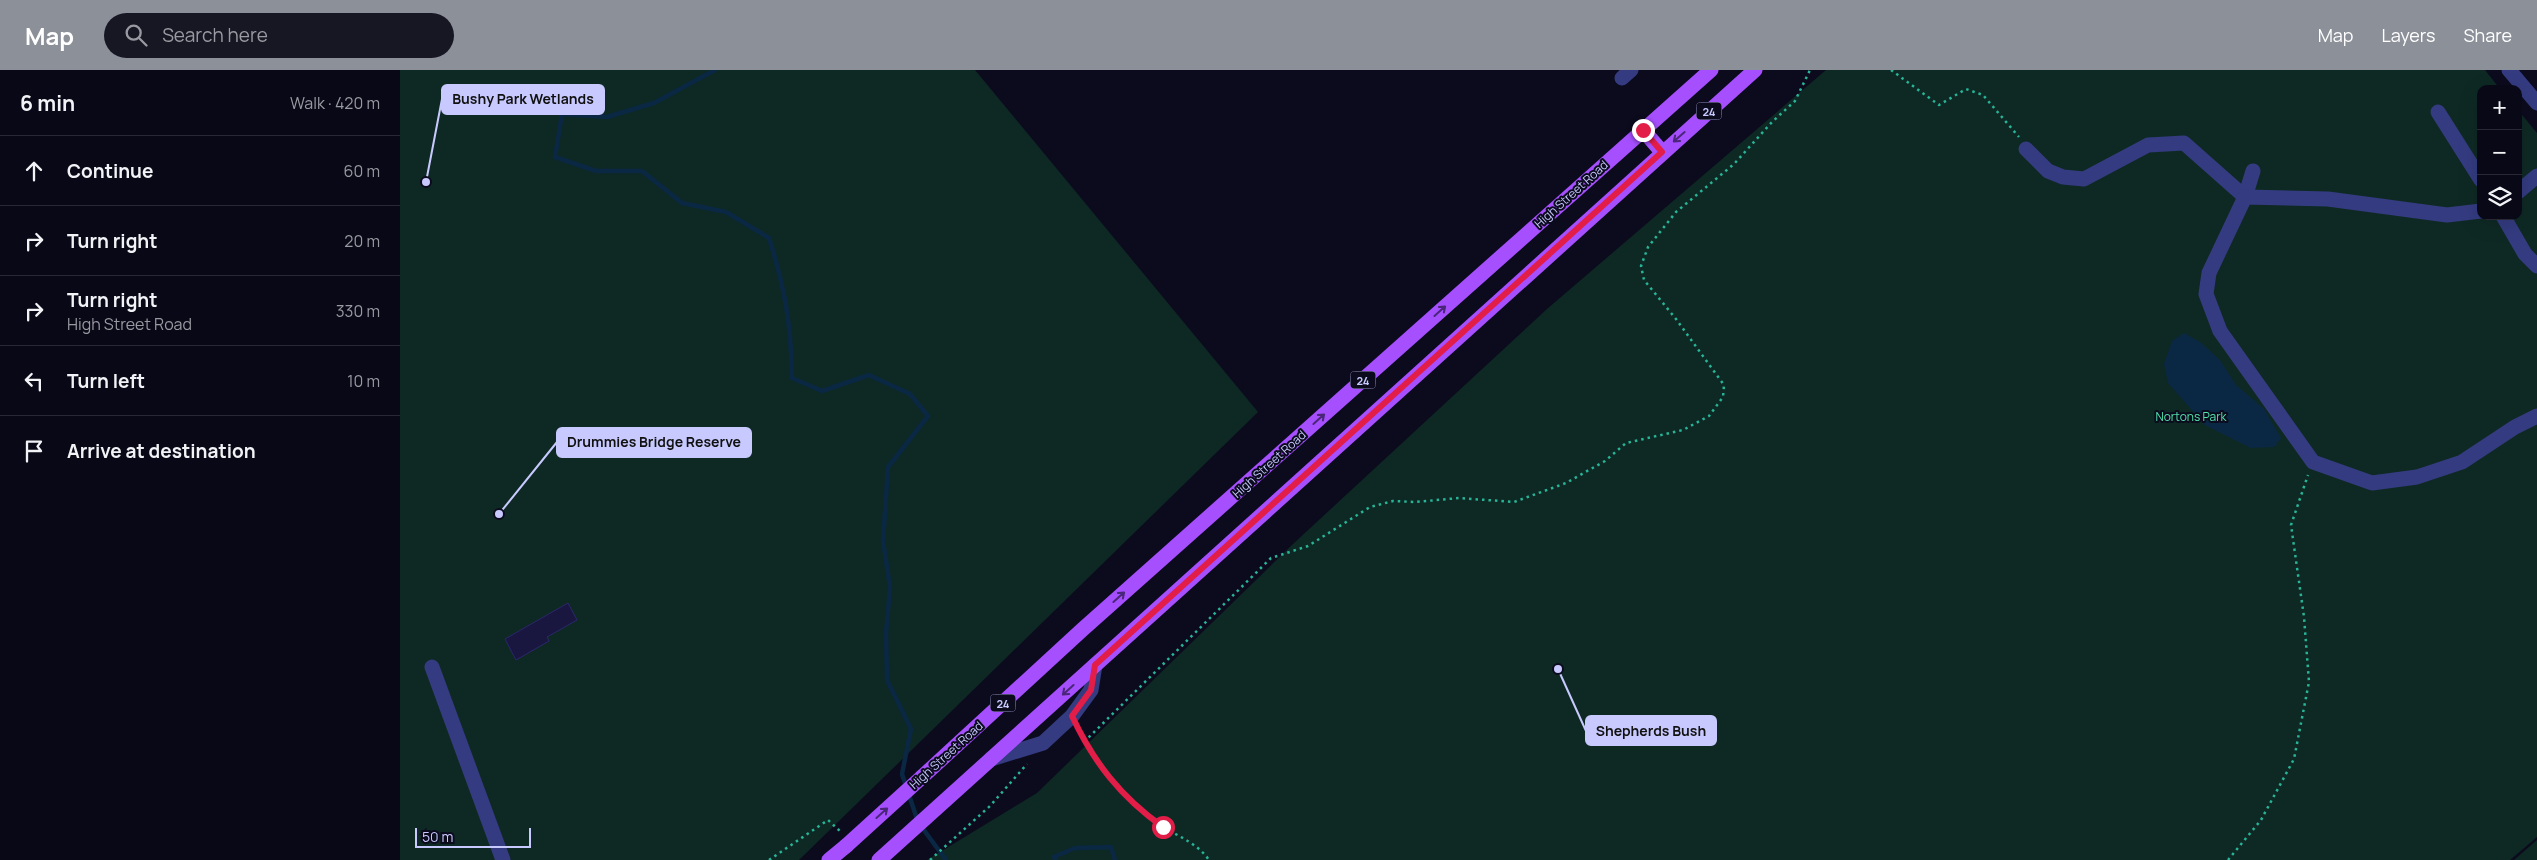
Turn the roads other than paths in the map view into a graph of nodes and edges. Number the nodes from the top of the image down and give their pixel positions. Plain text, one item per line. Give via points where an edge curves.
1 (1711, 70) edge
2 (1755, 70) edge
3 (2509, 70) edge
4 (2537, 103) edge
5 (2438, 112) dead end
6 (1643, 130) junction
7 (2026, 149) road end
8 (1662, 152) junction
9 (2253, 171) dead end
10 (2478, 175) edge
11 (2537, 176) edge
12 (2522, 189) edge
13 (2245, 197) junction
14 (2477, 211) edge
15 (2505, 220) edge
16 (2537, 266) edge
17 (2537, 416) edge
18 (1095, 665) junction
19 (432, 666) dead end
20 (991, 759) junction
21 (503, 860) edge
22 (829, 860) edge
23 (879, 860) edge

1 - 6 main road, High Street Road / 24
2 -> 8 main road, 24
3 - 4 street
5 - 10 street
6 - 8 main road
22 -> 6 main road, High Street Road / 24, bridge via 844,839 922,777
7 - 13 street via 2048,171 2063,177 2084,179 2148,145 2184,143
8 - 18 main road, 24
9 - 13 street
11 - 12 street
13 - 14 street via 2328,199 2447,215
13 - 17 street via 2210,273 2206,294 2220,331 2313,462 2372,483 2417,477 2462,462
15 - 16 street via 2525,254
18 -> 20 main road, 24
18 - 20 street via 1091,690 1072,716 1043,743
19 - 21 street
20 - 23 main road, 24

